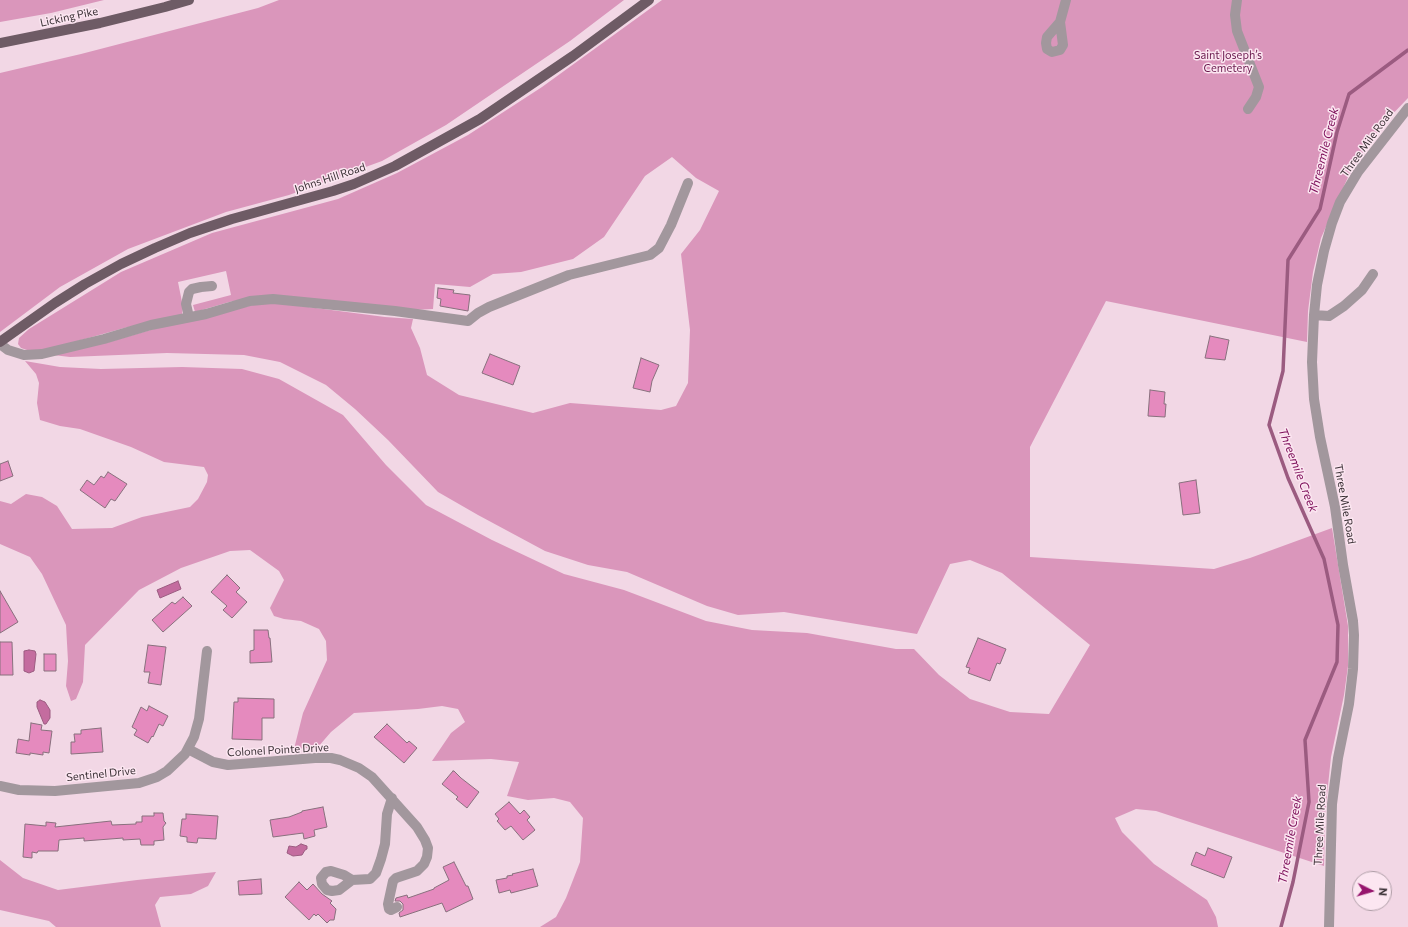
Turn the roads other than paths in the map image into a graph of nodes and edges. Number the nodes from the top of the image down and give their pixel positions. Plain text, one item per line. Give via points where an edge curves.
1 (189, 0) edge
2 (649, 0) edge
3 (1066, 0) edge
4 (1237, 0) edge
5 (1060, 22) dead end
6 (0, 43) edge
7 (1408, 108) edge
8 (1248, 109) dead end
9 (688, 183) dead end
10 (1373, 274) dead end
11 (212, 286) dead end
12 (1314, 315) junction
13 (189, 317) junction
14 (0, 343) edge
15 (207, 651) dead end
16 (188, 749) junction
17 (0, 786) edge
18 (392, 798) junction
19 (352, 880) dead end
20 (397, 906) dead end
21 (1329, 927) edge

1 - 6 main road, Licking Pike via 100,23
2 - 14 main road, Johns Hill Road via 579,52 480,119 402,162 354,184 232,219 155,248 85,284
3 - 5 street
4 - 8 street via 1237,31 1260,87
7 - 12 street, Three Mile Road via 1358,172 1340,202 1324,251
9 - 13 street via 671,226 659,248 650,255 569,275 489,307 468,321 273,299 250,301
10 - 12 street via 1362,290 1344,306 1329,316
11 - 13 street via 202,286 188,292 186,304
12 - 21 street, Three Mile Road via 1314,399 1335,507 1354,635 1354,669 1332,804
13 - 14 street via 42,354 24,355 8,350
15 - 16 street, Sentinel Drive via 199,723
16 - 17 street, Sentinel Drive via 167,771 139,783 55,791
16 - 18 street, Colonel Pointe Drive via 213,762 228,765 315,758 340,760 372,777
18 - 19 street via 385,844 376,872 370,879
18 - 20 street, Colonel Pointe Drive via 417,827 428,848 424,864 417,871 394,881 388,904 391,910

